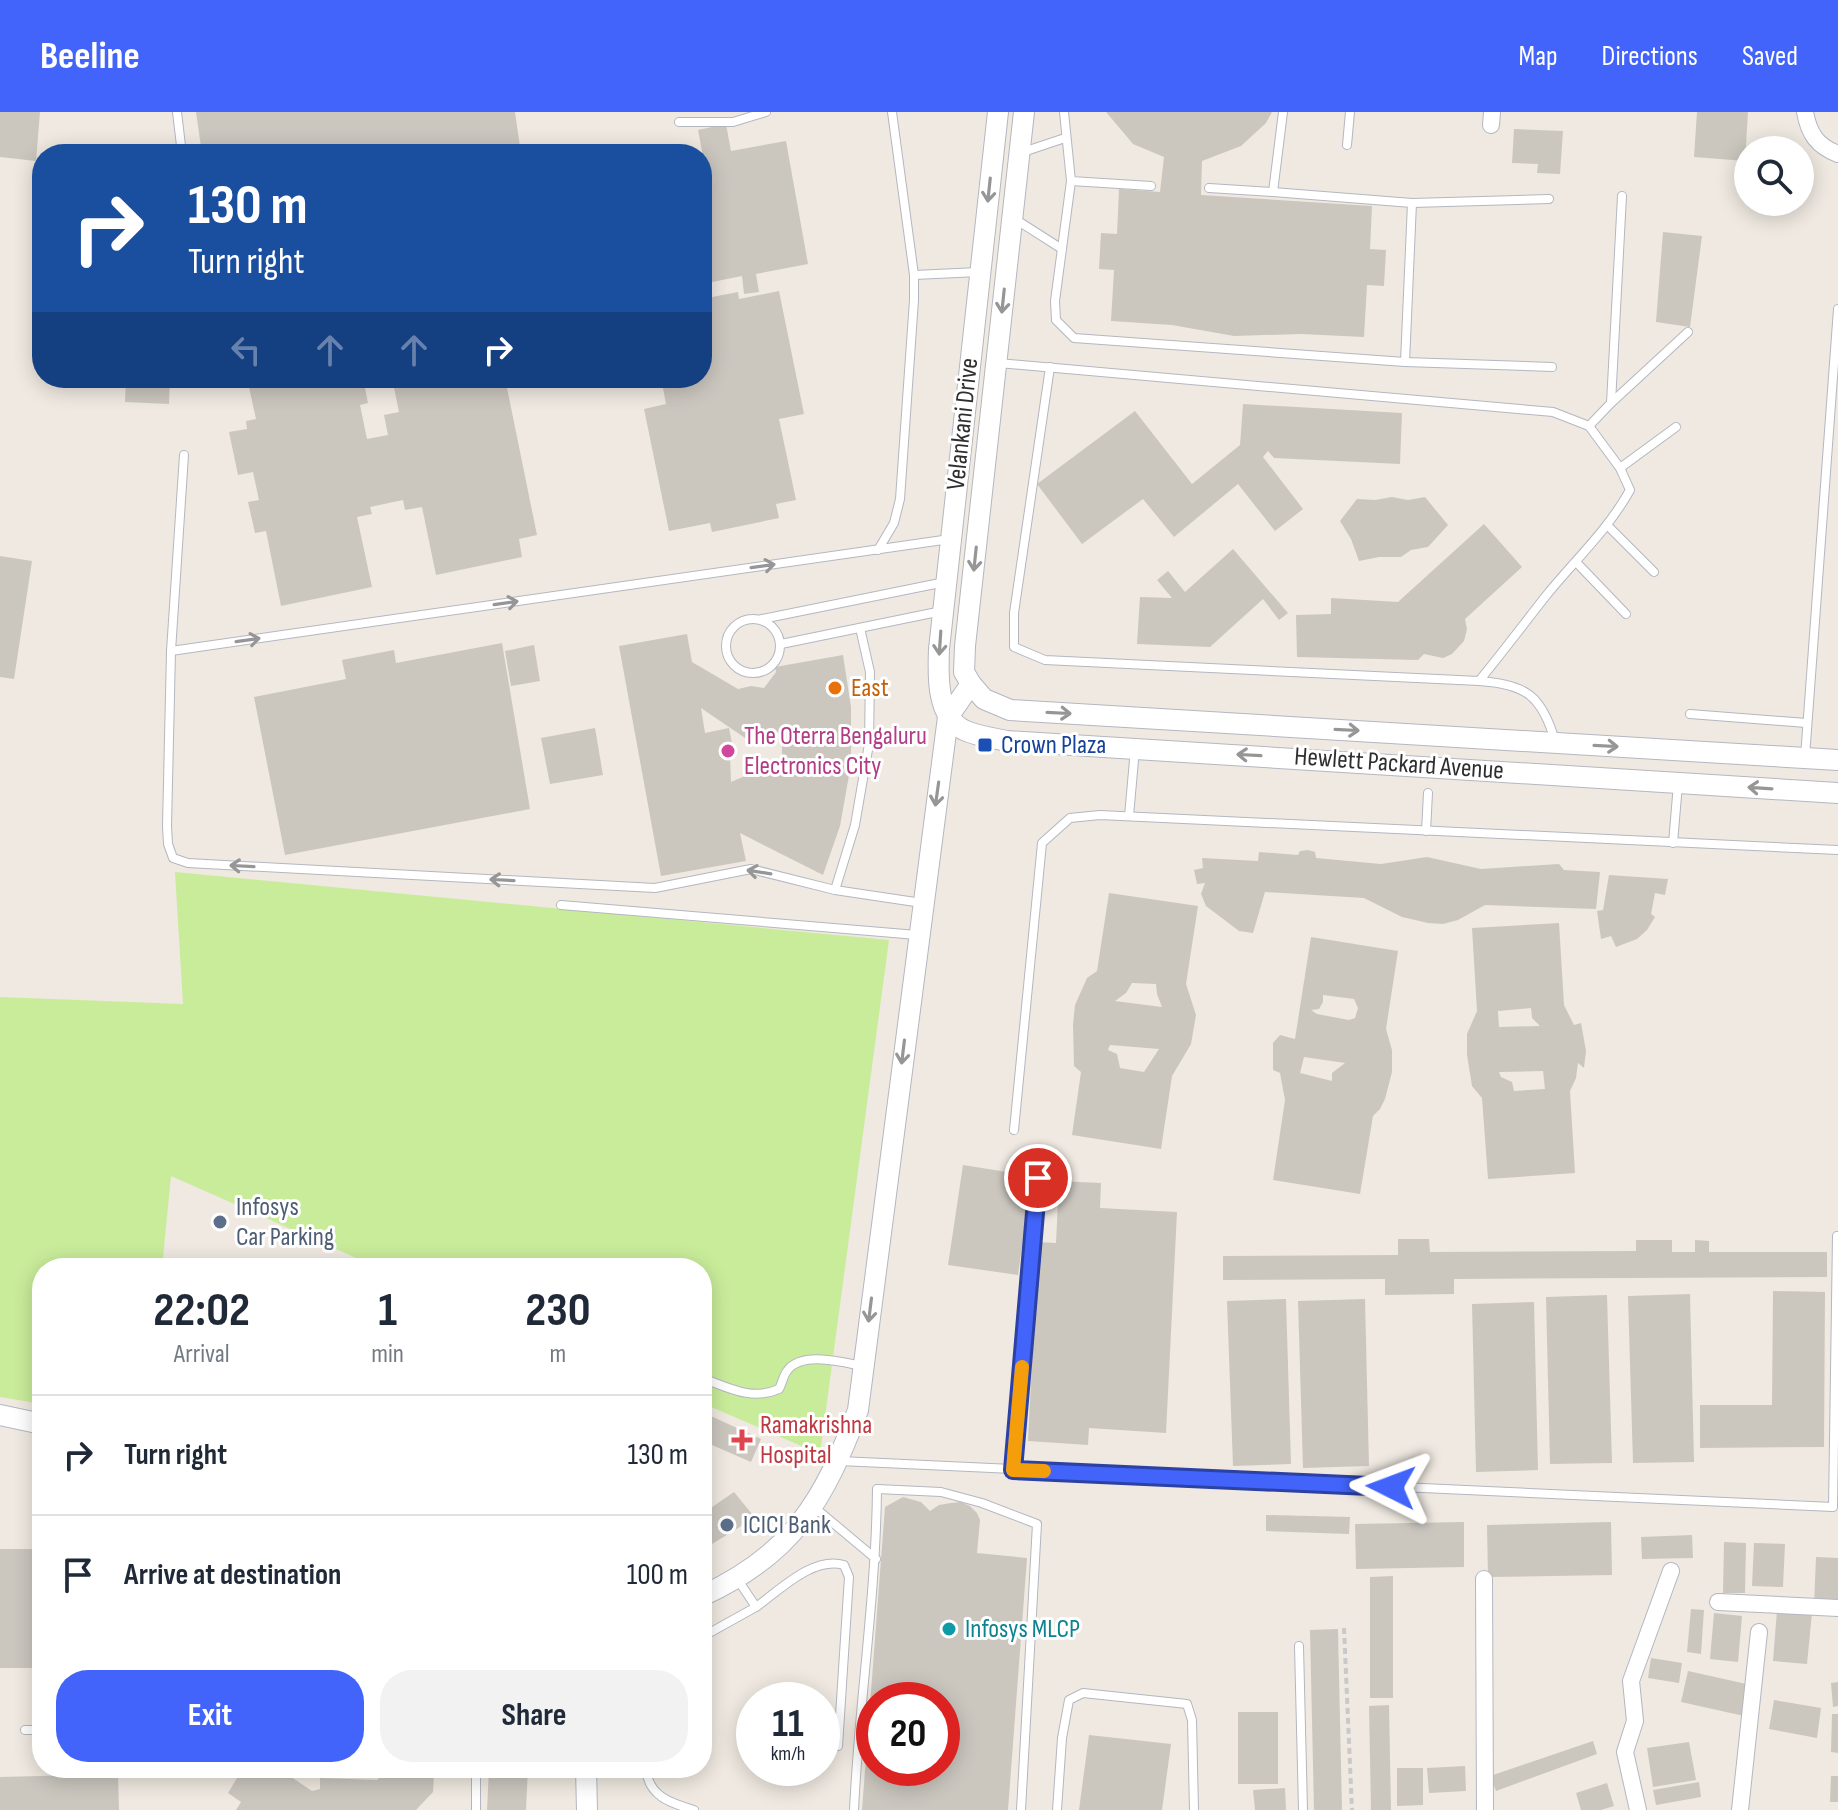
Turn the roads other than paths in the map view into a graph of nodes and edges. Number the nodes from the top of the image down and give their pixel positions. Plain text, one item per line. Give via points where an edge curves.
1 (177, 112) edge
2 (766, 112) edge
3 (892, 112) edge
4 (998, 112) edge
5 (1024, 112) edge
6 (1064, 112) edge
7 (1283, 112) edge
8 (1350, 112) edge
9 (1805, 112) edge
10 (679, 122) dead end
11 (1065, 138) junction
12 (181, 144) edge
13 (1347, 145) dead end
14 (1019, 153) junction
15 (1838, 154) edge
16 (1071, 181) junction
17 (1151, 186) dead end
18 (1209, 188) dead end
19 (1273, 192) junction
20 (1622, 196) dead end
21 (1549, 199) dead end
22 (1412, 203) junction
23 (1012, 217) junction
24 (1062, 249) junction
25 (980, 272) junction
26 (914, 275) junction
27 (1838, 309) edge
28 (1688, 332) dead end
29 (996, 362) junction
30 (1405, 362) junction
31 (1050, 367) junction
32 (1552, 367) dead end
33 (1611, 403) junction
34 (1589, 426) junction
35 (1676, 427) dead end
36 (184, 455) dead end
37 (1620, 468) junction
38 (1607, 525) junction
39 (951, 539) junction
40 (878, 550) junction
41 (1576, 562) junction
42 (1654, 572) dead end
43 (946, 582) junction
44 (943, 611) junction
45 (1626, 614) dead end
46 (762, 619) junction
47 (860, 628) junction
48 (781, 644) junction
49 (171, 651) junction
50 (1479, 681) junction
51 (977, 691) junction
52 (1690, 714) dead end
53 (955, 723) junction
54 (1806, 723) junction
55 (1555, 743) junction
56 (1135, 749) junction
57 (1805, 758) junction
58 (1838, 760) edge
59 (1678, 782) junction
60 (1428, 793) dead end
61 (1838, 793) edge
62 (1129, 816) junction
63 (1426, 831) junction
64 (1673, 843) junction
65 (1838, 850) edge
66 (835, 890) junction
67 (922, 903) junction
68 (561, 905) dead end
69 (918, 935) junction
70 (1014, 1130) dead end
71 (1038, 1178) dead end
72 (1837, 1236) edge
73 (863, 1366) junction
74 (712, 1382) edge
75 (0, 1415) edge
76 (32, 1422) edge
77 (839, 1461) junction
78 (1013, 1470) junction
79 (813, 1506) junction
80 (876, 1559) junction
81 (1671, 1571) dead end
82 (1484, 1579) dead end
83 (738, 1580) junction
84 (712, 1592) edge
85 (1718, 1602) dead end
86 (756, 1607) junction
87 (1838, 1608) edge
88 (712, 1631) edge
89 (1759, 1632) dead end
90 (1299, 1646) dead end
91 (840, 1715) edge
92 (25, 1730) dead end
93 (32, 1730) edge
94 (476, 1778) edge
95 (585, 1778) edge
96 (647, 1778) edge
97 (583, 1805) edge
98 (476, 1810) edge
99 (694, 1810) edge
100 (854, 1810) edge
101 (1021, 1810) edge
102 (1057, 1810) edge
103 (1194, 1810) edge
104 (1303, 1810) edge
105 (1485, 1810) edge
106 (1638, 1810) edge
107 (1740, 1810) edge

1 - 12 lane
2 - 10 lane via 733,122
3 - 26 lane
4 -> 25 street, Velankani Drive
5 - 14 street, Velankani Drive
6 - 11 lane
7 - 19 lane
8 - 13 lane
9 - 15 street via 1813,138
11 - 14 lane
11 - 16 lane
14 - 23 street, Velankani Drive
16 - 17 lane
16 - 24 lane
18 - 19 lane
19 - 22 lane
20 - 33 lane
21 - 22 lane
22 - 30 lane
23 - 24 lane
23 -> 29 street, Velankani Drive
24 - 30 lane via 1056,320 1074,338
25 - 26 lane
25 - 39 street, Velankani Drive
26 - 40 lane via 900,499
27 - 54 lane
28 - 33 lane
29 - 31 lane
29 -> 51 street, Velankani Drive via 965,646 964,672
30 - 32 lane
31 - 34 lane via 1553,412
31 - 50 lane via 1014,613 1014,647 1045,660
33 - 34 lane
34 - 37 lane
35 - 37 lane
36 - 49 lane
37 - 38 lane via 1630,490
38 - 41 lane
38 - 42 lane
39 - 40 lane
39 - 43 street, Velankani Drive
49 -> 40 lane
41 - 45 lane
41 - 50 lane
43 - 44 street, Velankani Drive
43 - 46 lane
44 - 47 lane
44 -> 53 street, Velankani Drive via 938,681
46 - 48 lane via 778,633
46 - 48 lane via 733,627 726,646 734,665 763,672 779,656
47 - 48 lane
47 - 66 lane via 870,672 869,744 855,825
66 -> 49 lane via 751,869 655,888 188,863 173,858 168,844
50 - 55 lane via 1504,682 1543,705
51 - 53 street
51 -> 55 street, Hewlett Packard Avenue via 1010,710
52 - 54 lane
53 - 56 street, Hewlett Packard Avenue via 1007,741
53 -> 67 street
54 - 57 lane
55 -> 57 street, Hewlett Packard Avenue
59 -> 56 street, Hewlett Packard Avenue
56 - 62 lane
57 - 58 street, Hewlett Packard Avenue
61 -> 59 street, Hewlett Packard Avenue
59 - 64 lane
60 - 63 lane
62 - 63 lane
62 - 70 lane via 1070,818 1042,843
63 - 64 lane
64 - 65 lane
66 - 67 lane
67 - 69 street
68 - 69 lane
69 -> 73 street
71 - 78 lane
72 - 78 lane via 1833,1507
73 - 74 lane via 795,1363 779,1389 767,1395 748,1395
73 - 77 street via 858,1410
75 - 76 street
77 - 78 lane
77 - 79 street
79 - 80 lane
79 - 83 street via 771,1557
80 - 100 lane
80 - 101 lane via 877,1489 941,1492 1037,1524
81 - 106 street via 1631,1681 1635,1721 1625,1752
82 - 105 street
83 - 84 street
83 - 86 lane
85 - 87 street
86 - 88 lane
86 - 91 lane via 820,1564 844,1565 849,1577
89 - 107 street
90 - 104 lane
92 - 93 lane
94 - 98 lane
95 - 97 street
96 - 99 lane via 658,1794
102 - 103 lane via 1069,1700 1083,1693 1187,1704

